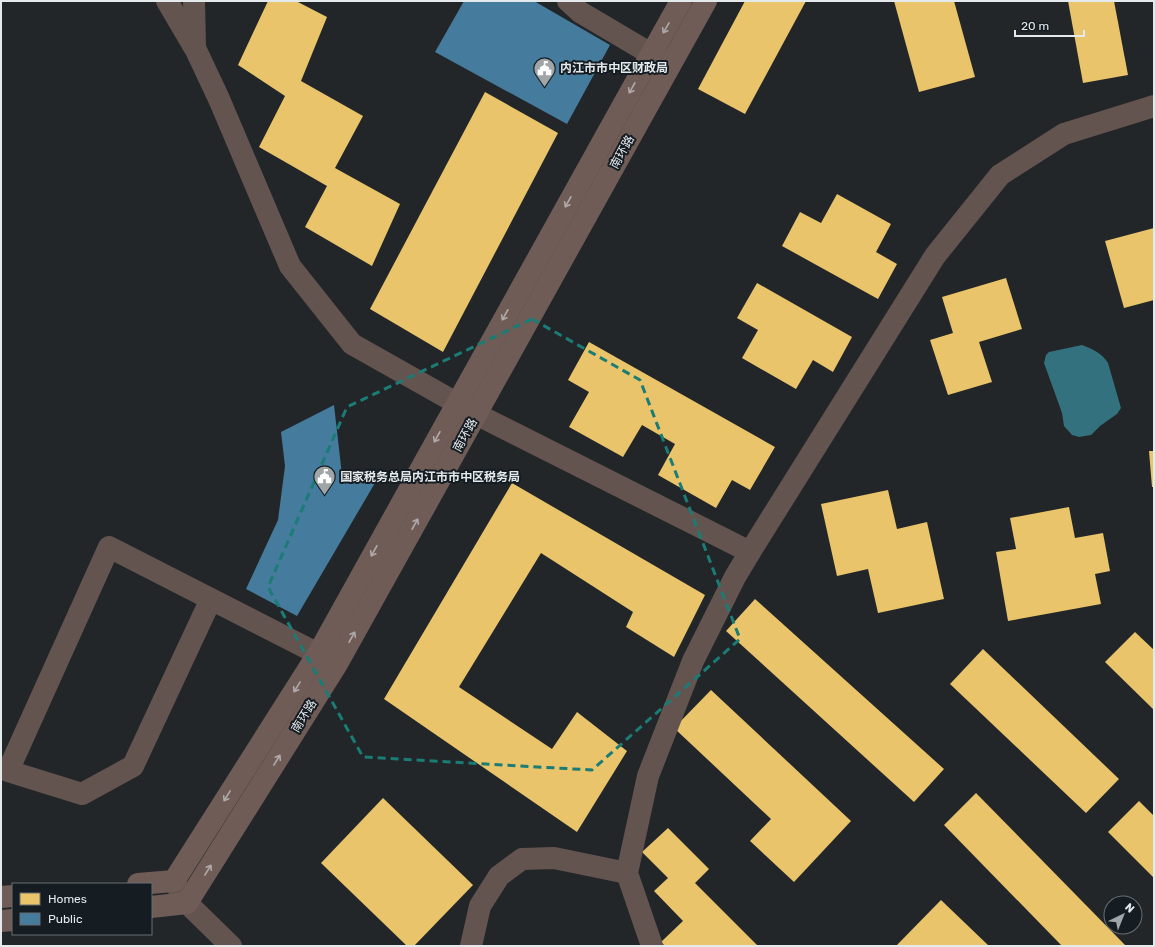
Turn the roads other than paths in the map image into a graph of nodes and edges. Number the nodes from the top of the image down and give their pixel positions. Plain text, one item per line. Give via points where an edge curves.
1 (167, 1) edge
2 (194, 1) edge
3 (568, 1) edge
4 (681, 1) edge
5 (706, 1) edge
6 (195, 48) junction
7 (650, 54) junction
8 (670, 66) junction
9 (1154, 106) edge
10 (456, 403) junction
11 (476, 414) junction
12 (750, 552) junction
13 (211, 599) junction
14 (318, 654) junction
15 (337, 664) junction
16 (627, 873) junction
17 (174, 881) junction
18 (150, 883) edge
19 (12, 896) edge
20 (1, 897) edge
21 (187, 903) junction
22 (152, 907) edge
23 (12, 920) edge
24 (1, 921) edge
25 (231, 946) edge
26 (471, 946) edge
27 (652, 946) edge

1 - 6 street
2 - 6 street
3 - 7 street via 580,12
4 -> 7 main road, 南环路
5 - 8 main road, 南环路
6 - 10 street via 290,266 352,344
7 - 8 street
7 -> 10 main road, 南环路
8 - 11 main road, 南环路
9 - 12 street via 1064,134 1000,175 935,256
10 - 11 street
10 -> 14 main road, 南环路
11 - 12 street
15 -> 11 main road, 南环路
12 - 16 street via 693,661 648,776
13 - 13 street via 109,547 8,771 82,794 132,766
13 - 14 street
14 - 15 street
14 -> 17 main road, 南环路
21 -> 15 main road, 南环路
16 - 26 street via 554,858 522,859 499,876 480,906
16 - 27 street
17 - 18 main road
17 - 21 street
19 - 20 main road
21 - 22 main road
21 - 25 street
23 - 24 main road

